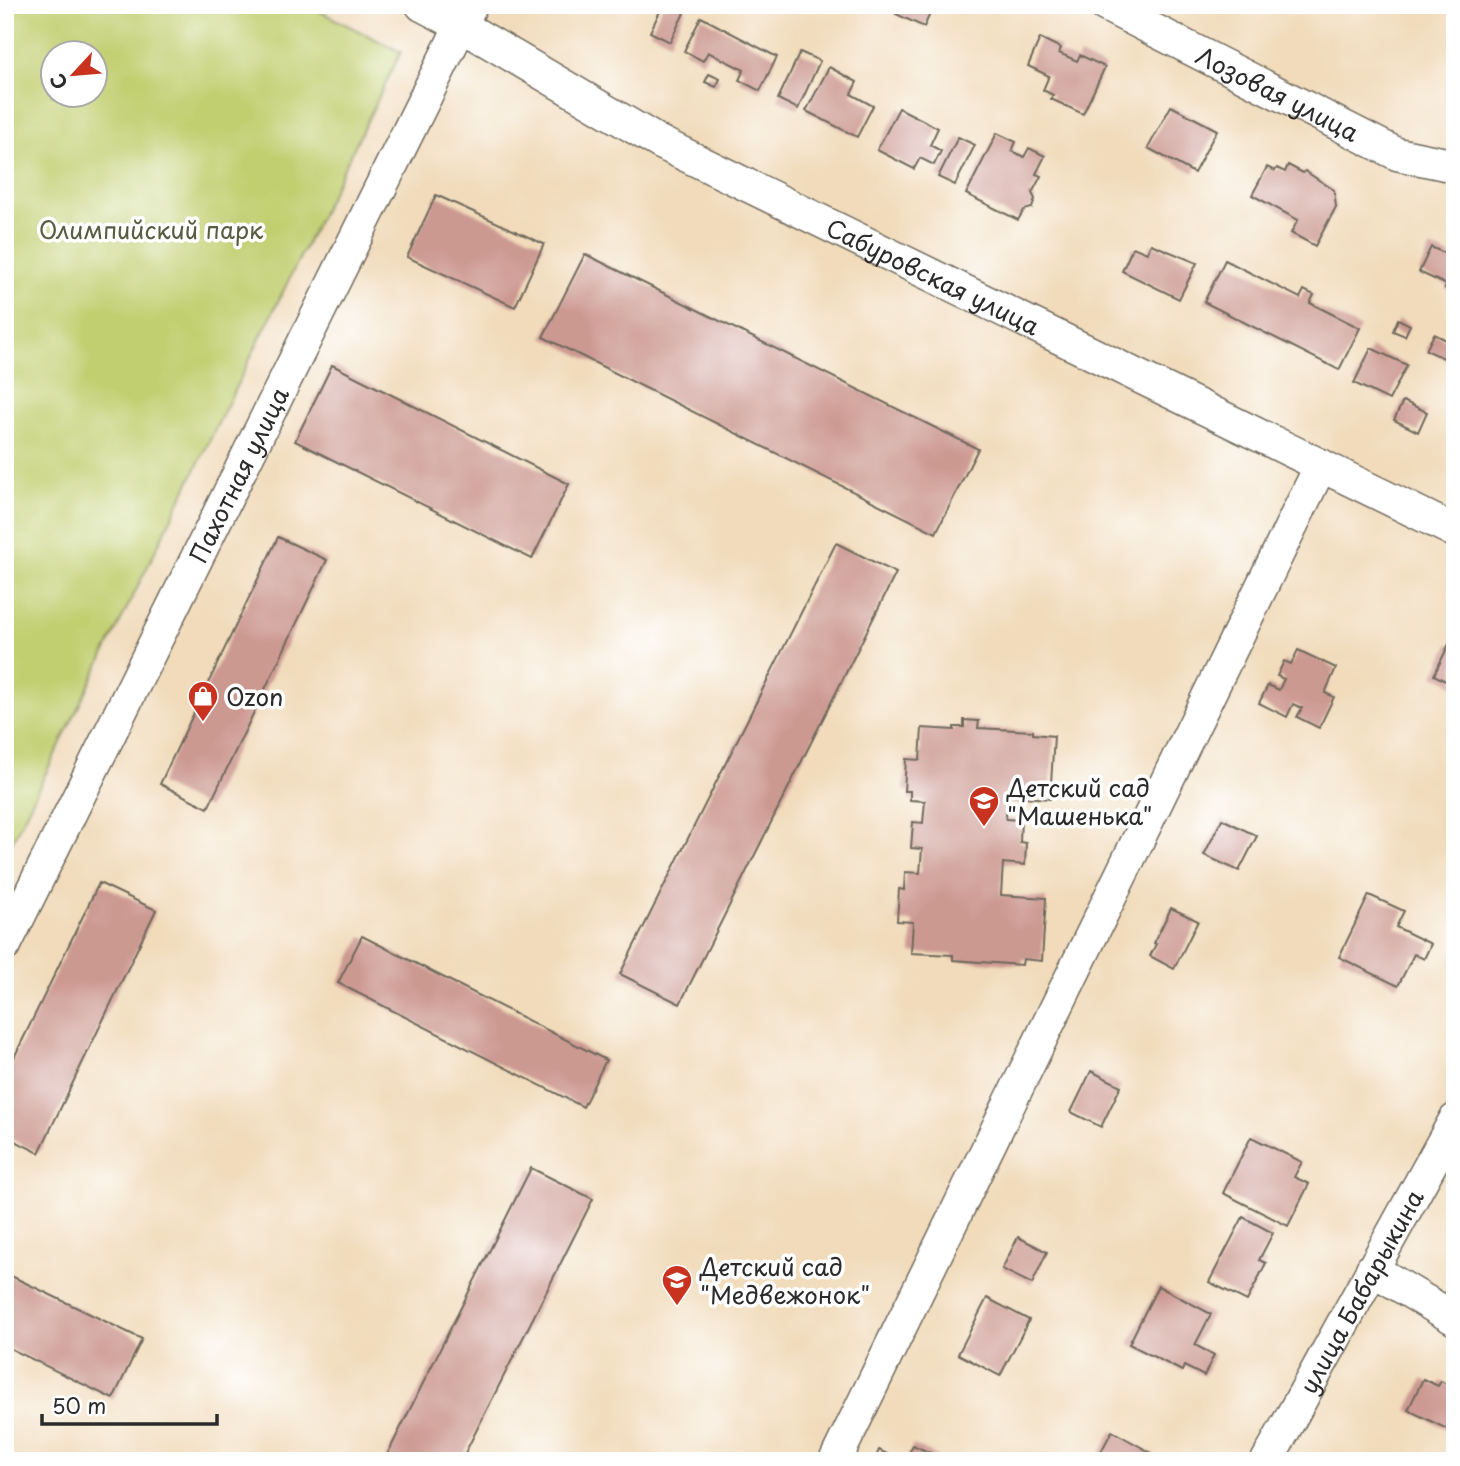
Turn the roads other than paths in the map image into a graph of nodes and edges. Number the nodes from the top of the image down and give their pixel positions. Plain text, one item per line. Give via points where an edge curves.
1 (422, 5) edge
2 (1105, 5) edge
3 (466, 15) edge
4 (1455, 166) edge
5 (1321, 465) junction
6 (1455, 531) edge
7 (5, 945) edge
8 (1455, 1120) edge
9 (1372, 1269) junction
10 (1455, 1319) edge
11 (835, 1461) edge
12 (1266, 1461) edge

1 - 3 street, Сабуровская улица
2 - 4 street, Лозовая улица via 1397,154
3 - 5 street, Сабуровская улица via 659,142
3 - 7 street, Пахотная улица
5 - 6 street, Сабуровская улица
5 - 11 street
8 - 9 street, улица Бабарыкина
9 - 10 street
9 - 12 street, улица Бабарыкина

